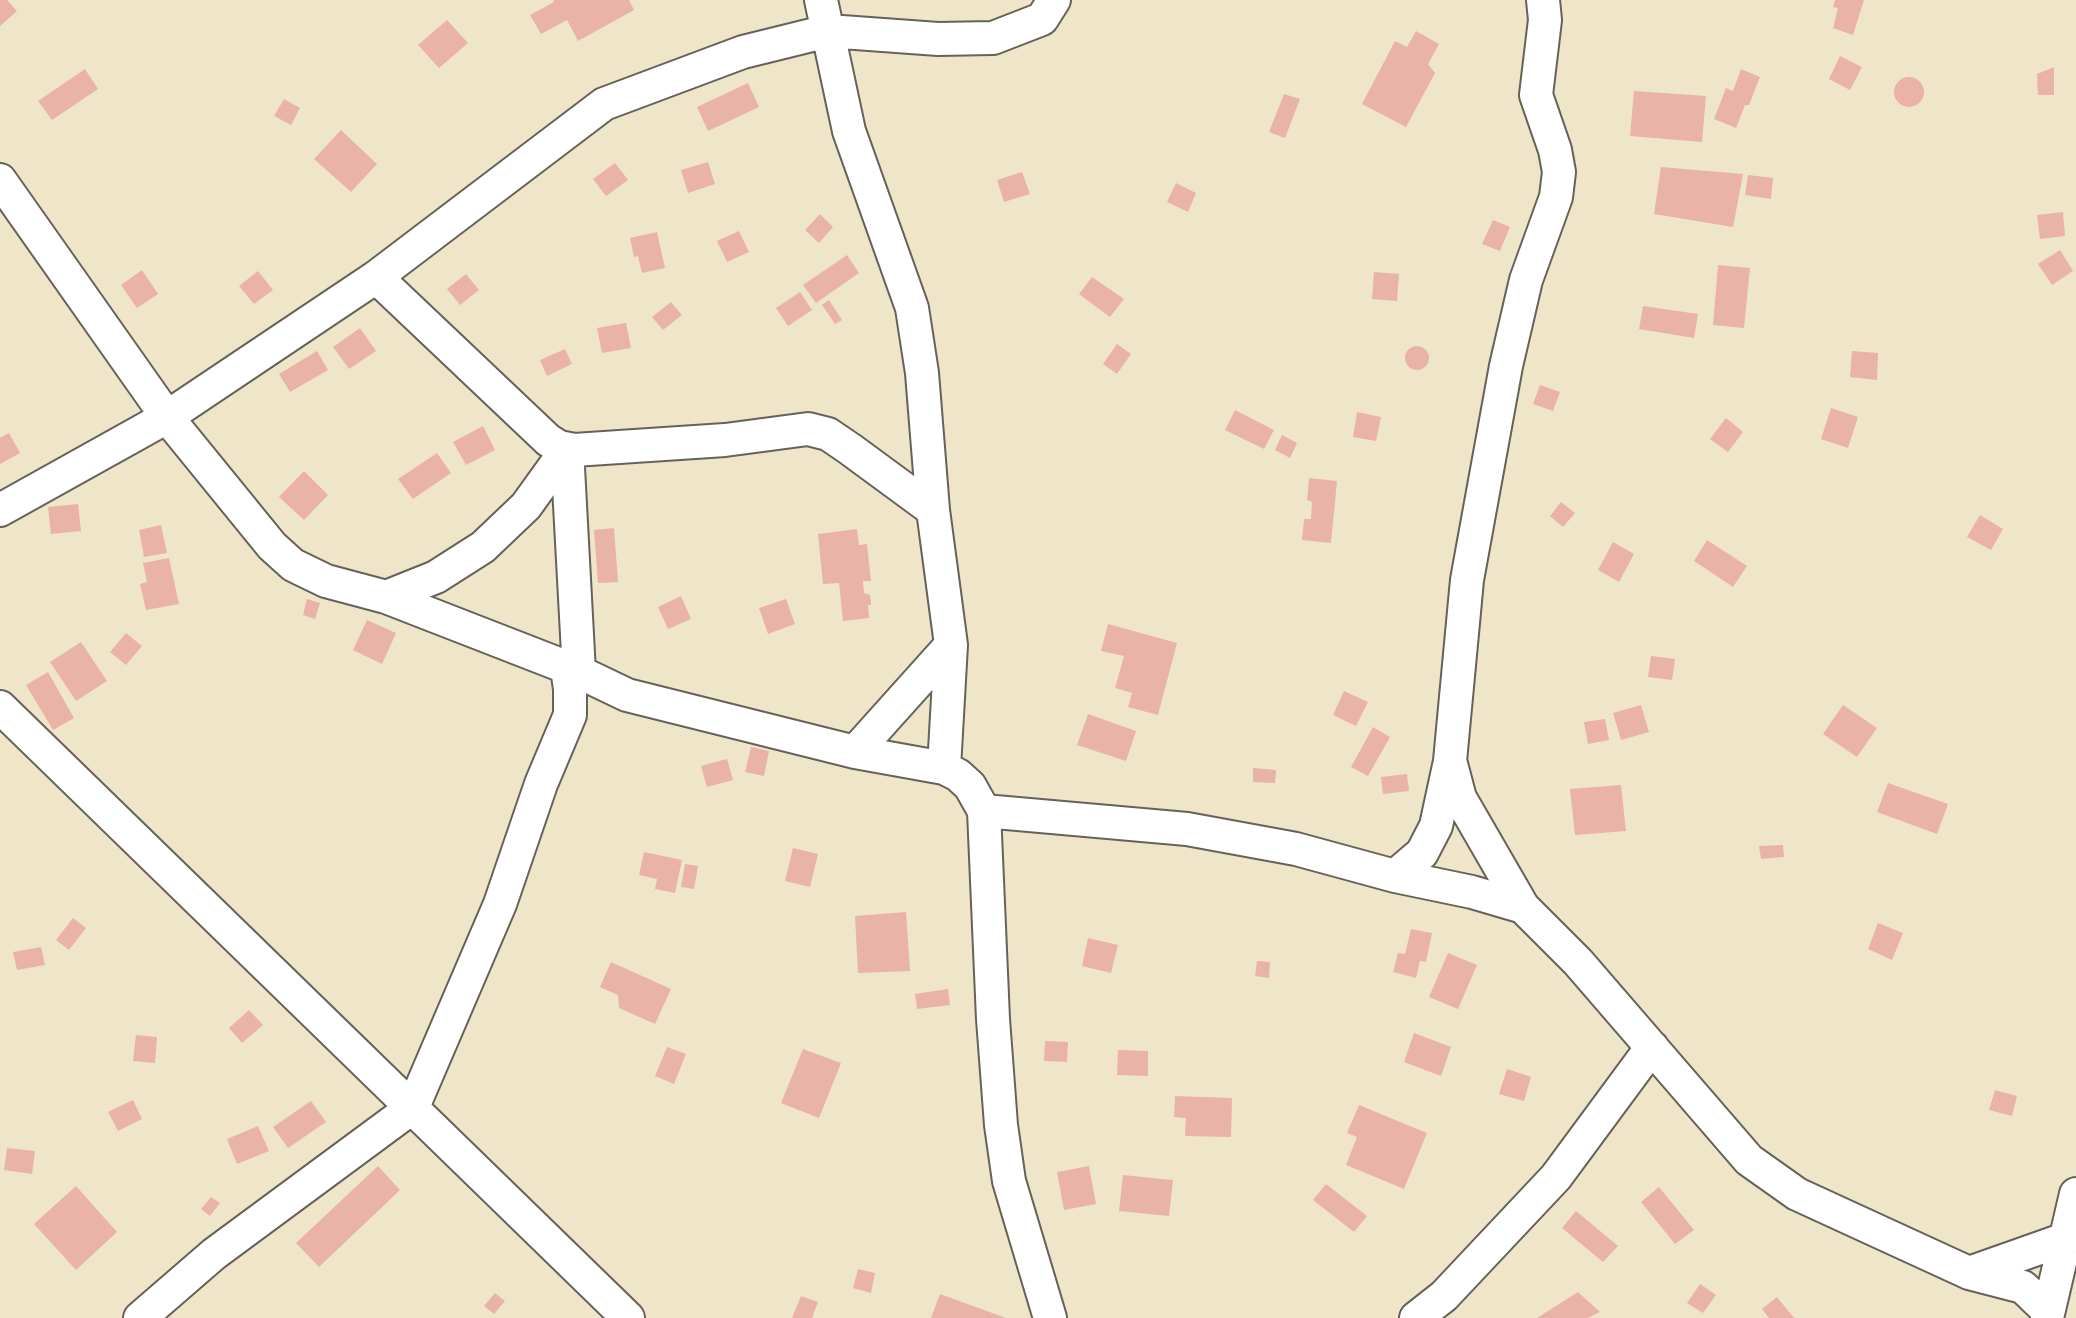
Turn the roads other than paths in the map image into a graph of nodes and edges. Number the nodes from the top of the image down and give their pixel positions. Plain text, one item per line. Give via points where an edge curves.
1 (1054, 0) edge
2 (1543, 0) edge
3 (824, 15) edge
4 (0, 180) edge
5 (376, 277) junction
6 (167, 417) junction
7 (567, 449) junction
8 (0, 510) edge
9 (933, 510) junction
10 (386, 597) junction
11 (951, 645) junction
12 (573, 670) junction
13 (627, 695) junction
14 (0, 707) edge
15 (570, 715) junction
16 (855, 752) junction
17 (1450, 761) junction
18 (944, 768) junction
19 (984, 811) junction
20 (1395, 876) junction
21 (1523, 907) junction
22 (1652, 1047) junction
23 (413, 1107) junction
24 (2076, 1194) edge
25 (2068, 1238) junction
26 (1033, 1259) junction
27 (1969, 1273) junction
28 (2048, 1315) edge
29 (140, 1318) edge
30 (628, 1318) edge
31 (1050, 1318) edge
32 (1071, 1318) edge
33 (1416, 1318) edge

1 - 3 street via 1042,19 993,38 938,39
2 - 17 street via 1536,95 1555,150 1556,197 1526,280 1506,366 1467,580
3 - 5 street via 604,104
3 - 9 street via 849,131 912,308
4 - 6 street
5 - 6 street
5 - 7 street via 548,440
6 - 8 street
6 - 10 street via 293,565 326,581
7 - 9 street via 725,440 808,429 828,434
7 - 10 street via 526,506 483,547 436,577
7 - 12 street
9 - 11 street
10 - 12 street
11 - 16 street
11 - 18 street
12 - 13 street
12 - 15 street
13 - 15 street
13 - 16 street
14 - 23 street
15 - 23 street via 500,904
16 - 18 street
17 - 20 street via 1436,826 1422,853
17 - 21 street via 1460,798
18 - 19 street via 970,786
19 - 20 street via 1187,829 1296,849
19 - 26 street via 1001,1125 1009,1181
20 - 21 street
21 - 22 street
22 - 27 street via 1749,1160 1797,1194
22 - 33 street via 1556,1177 1444,1296
23 - 29 street via 214,1254
23 - 30 street
24 - 25 street
25 - 27 street
25 - 28 street
26 - 31 street
26 - 32 street
27 - 28 street via 2023,1287

